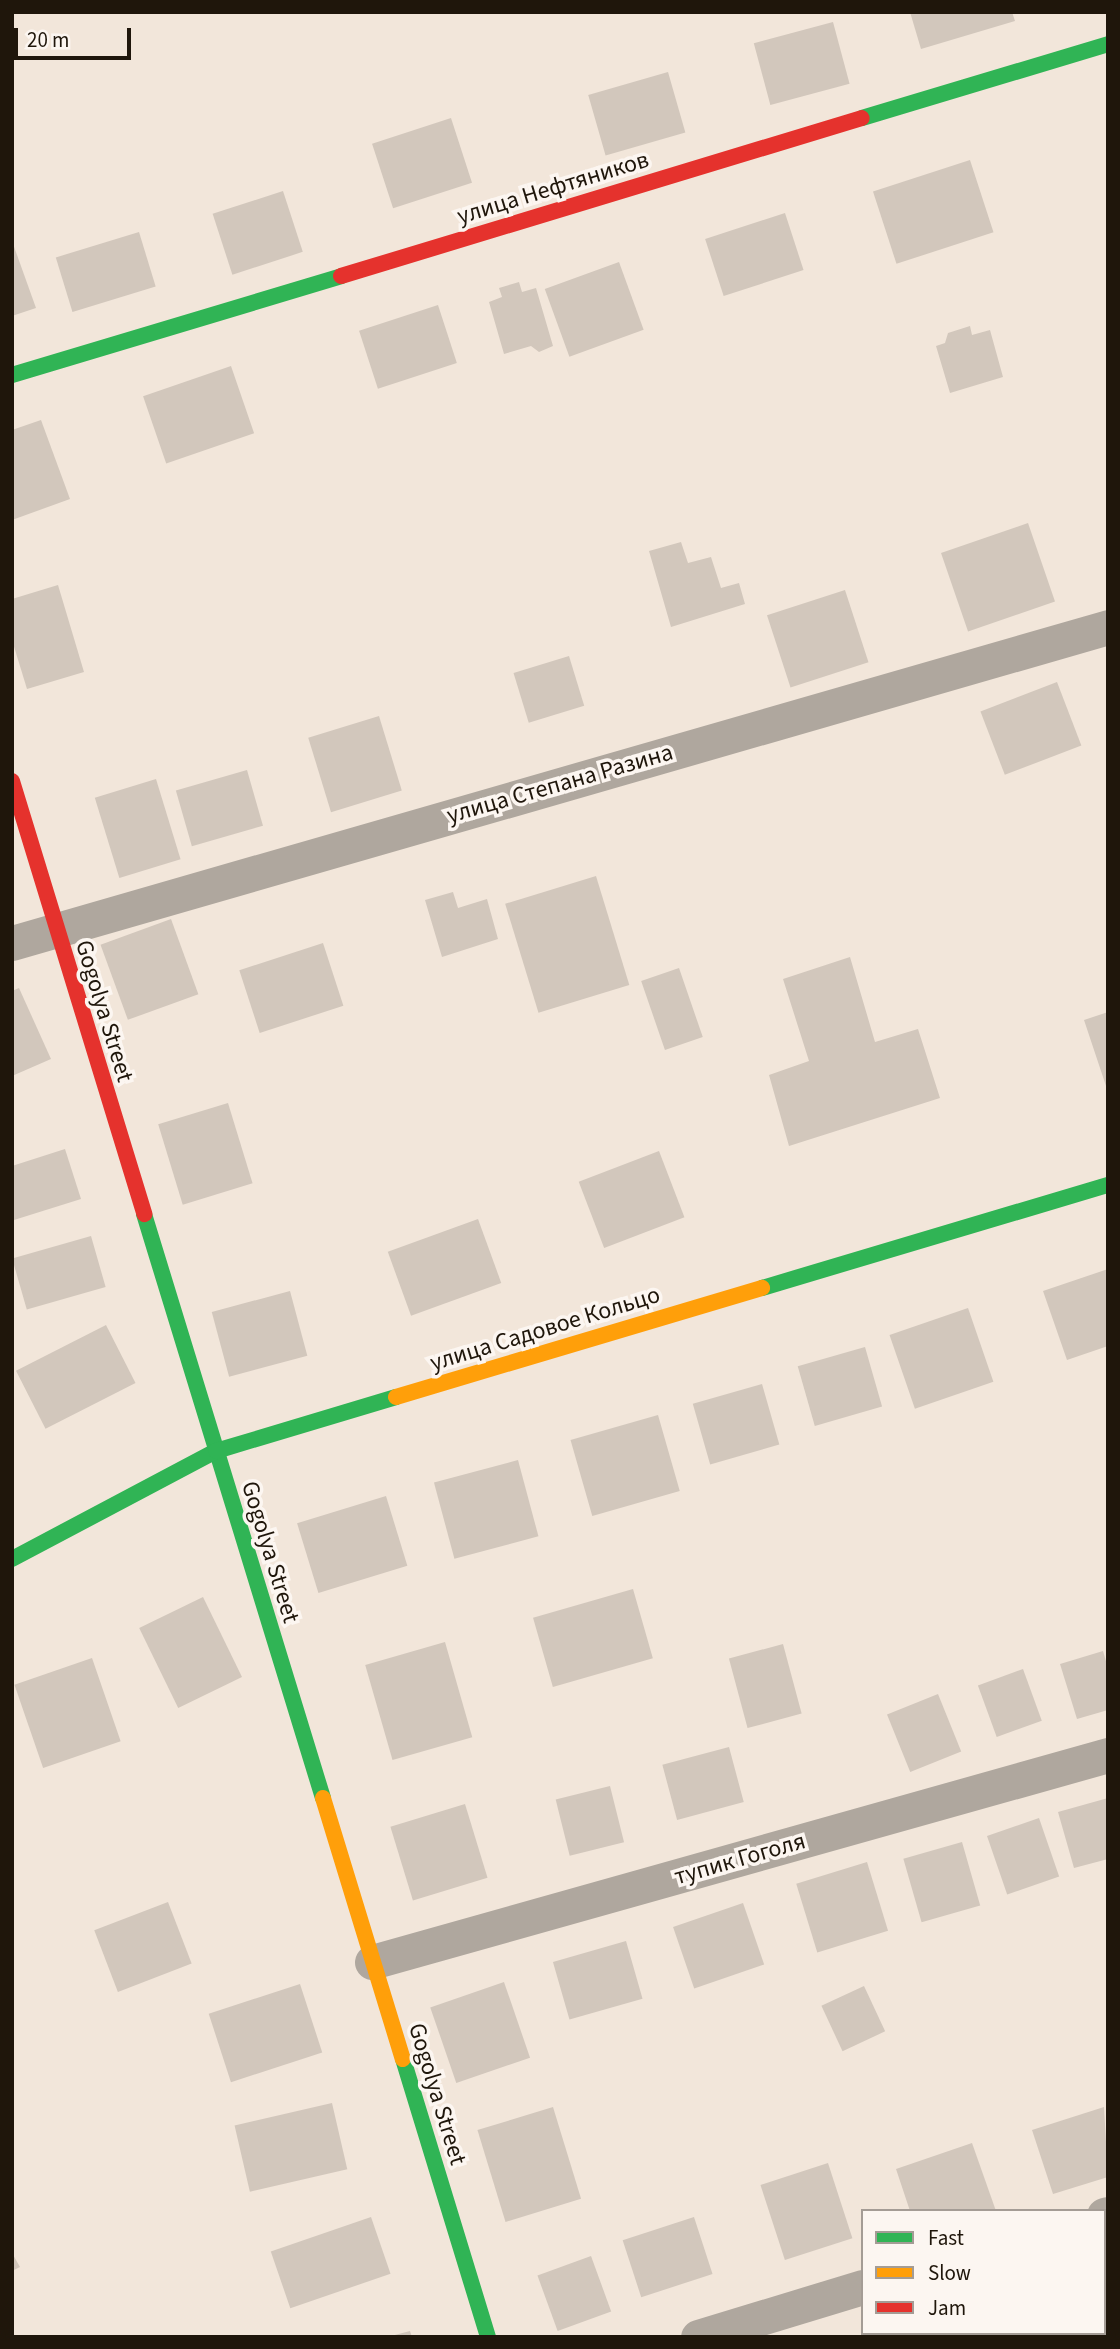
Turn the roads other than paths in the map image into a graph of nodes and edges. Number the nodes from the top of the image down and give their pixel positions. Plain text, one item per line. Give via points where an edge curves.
1 (1108, 44) edge
2 (12, 375) edge
3 (1108, 626) edge
4 (12, 780) edge
5 (55, 929) junction
6 (12, 943) edge
7 (1108, 1185) edge
8 (215, 1451) junction
9 (12, 1559) edge
10 (1108, 1755) edge
11 (372, 1962) junction
12 (861, 2288) edge
13 (488, 2337) edge
14 (698, 2337) edge

1 - 2 street, улица Нефтяников
3 - 5 street, улица Степана Разина
4 - 5 street, Gogolya Street
5 - 6 street, улица Степана Разина
5 - 8 street, Gogolya Street
7 - 8 street, улица Садовое Кольцо
8 - 9 street, улица Садовое Кольцо
8 - 11 street, Gogolya Street
10 - 11 street, тупик Гоголя
11 - 13 street, Gogolya Street
12 - 14 street

